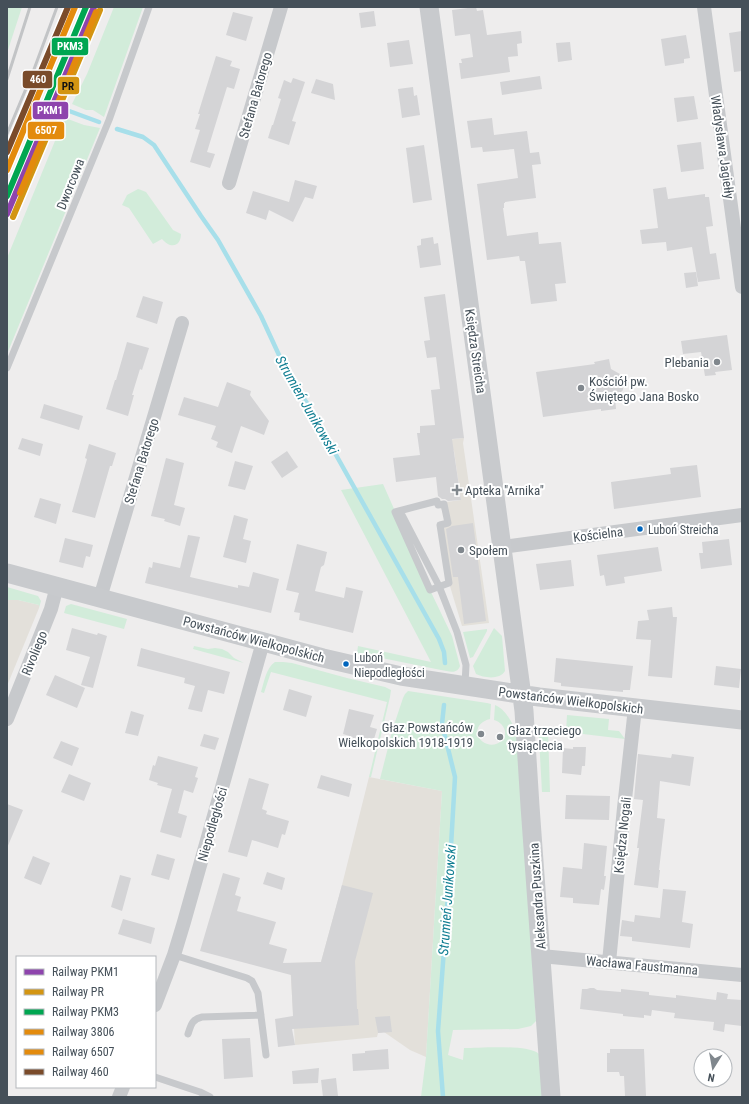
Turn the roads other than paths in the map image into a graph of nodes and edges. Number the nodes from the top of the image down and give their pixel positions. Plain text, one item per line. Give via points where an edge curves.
1 (149, 7) edge
2 (281, 7) edge
3 (429, 7) edge
4 (704, 7) edge
5 (228, 183) dead end
6 (742, 287) edge
7 (182, 324) dead end
8 (7, 368) edge
9 (742, 514) edge
10 (502, 547) junction
11 (7, 573) edge
12 (57, 586) junction
13 (439, 586) junction
14 (100, 598) junction
15 (263, 642) junction
16 (465, 687) junction
17 (522, 695) junction
18 (635, 708) junction
19 (7, 719) edge
20 (742, 720) edge
21 (174, 955) junction
22 (541, 956) junction
23 (609, 962) junction
24 (742, 975) edge
25 (156, 1002) edge
26 (260, 1015) junction
27 (188, 1034) dead end
28 (266, 1055) dead end
29 (156, 1076) edge
30 (210, 1097) edge
31 (551, 1097) edge

1 - 8 lane, Dworcowa via 109,120
2 - 5 street, Stefana Batorego
3 - 10 street, Księdza Streicha
4 - 6 street, Władysława Jagiełły
7 - 14 street, Stefana Batorego
9 - 10 street, Kościelna
10 - 17 street, Księdza Streicha
11 - 12 street, Powstańców Wielkopolskich
12 - 14 street, Powstańców Wielkopolskich
12 - 19 street, Rivoliego via 53,604
13 - 13 lane via 400,511 437,501 438,505 444,504 448,523 440,525 449,583
13 - 16 lane via 461,647 466,670
14 - 15 street, Powstańców Wielkopolskich
15 - 16 street, Powstańców Wielkopolskich via 370,670
15 - 21 street, Niepodległości
16 - 17 street, Powstańców Wielkopolskich
17 - 18 street, Powstańców Wielkopolskich
17 - 22 street, Aleksandra Puszkina
18 - 20 street, Powstańców Wielkopolskich
18 - 23 street, Księdza Nogali
21 - 25 street, Niepodległości
21 - 26 lane via 247,978 256,987
22 - 23 street, Wacława Faustmanna
22 - 31 street, Aleksandra Puszkina
23 - 24 street, Wacława Faustmanna
26 - 27 lane via 197,1018 193,1021
26 - 28 lane
29 - 30 lane

